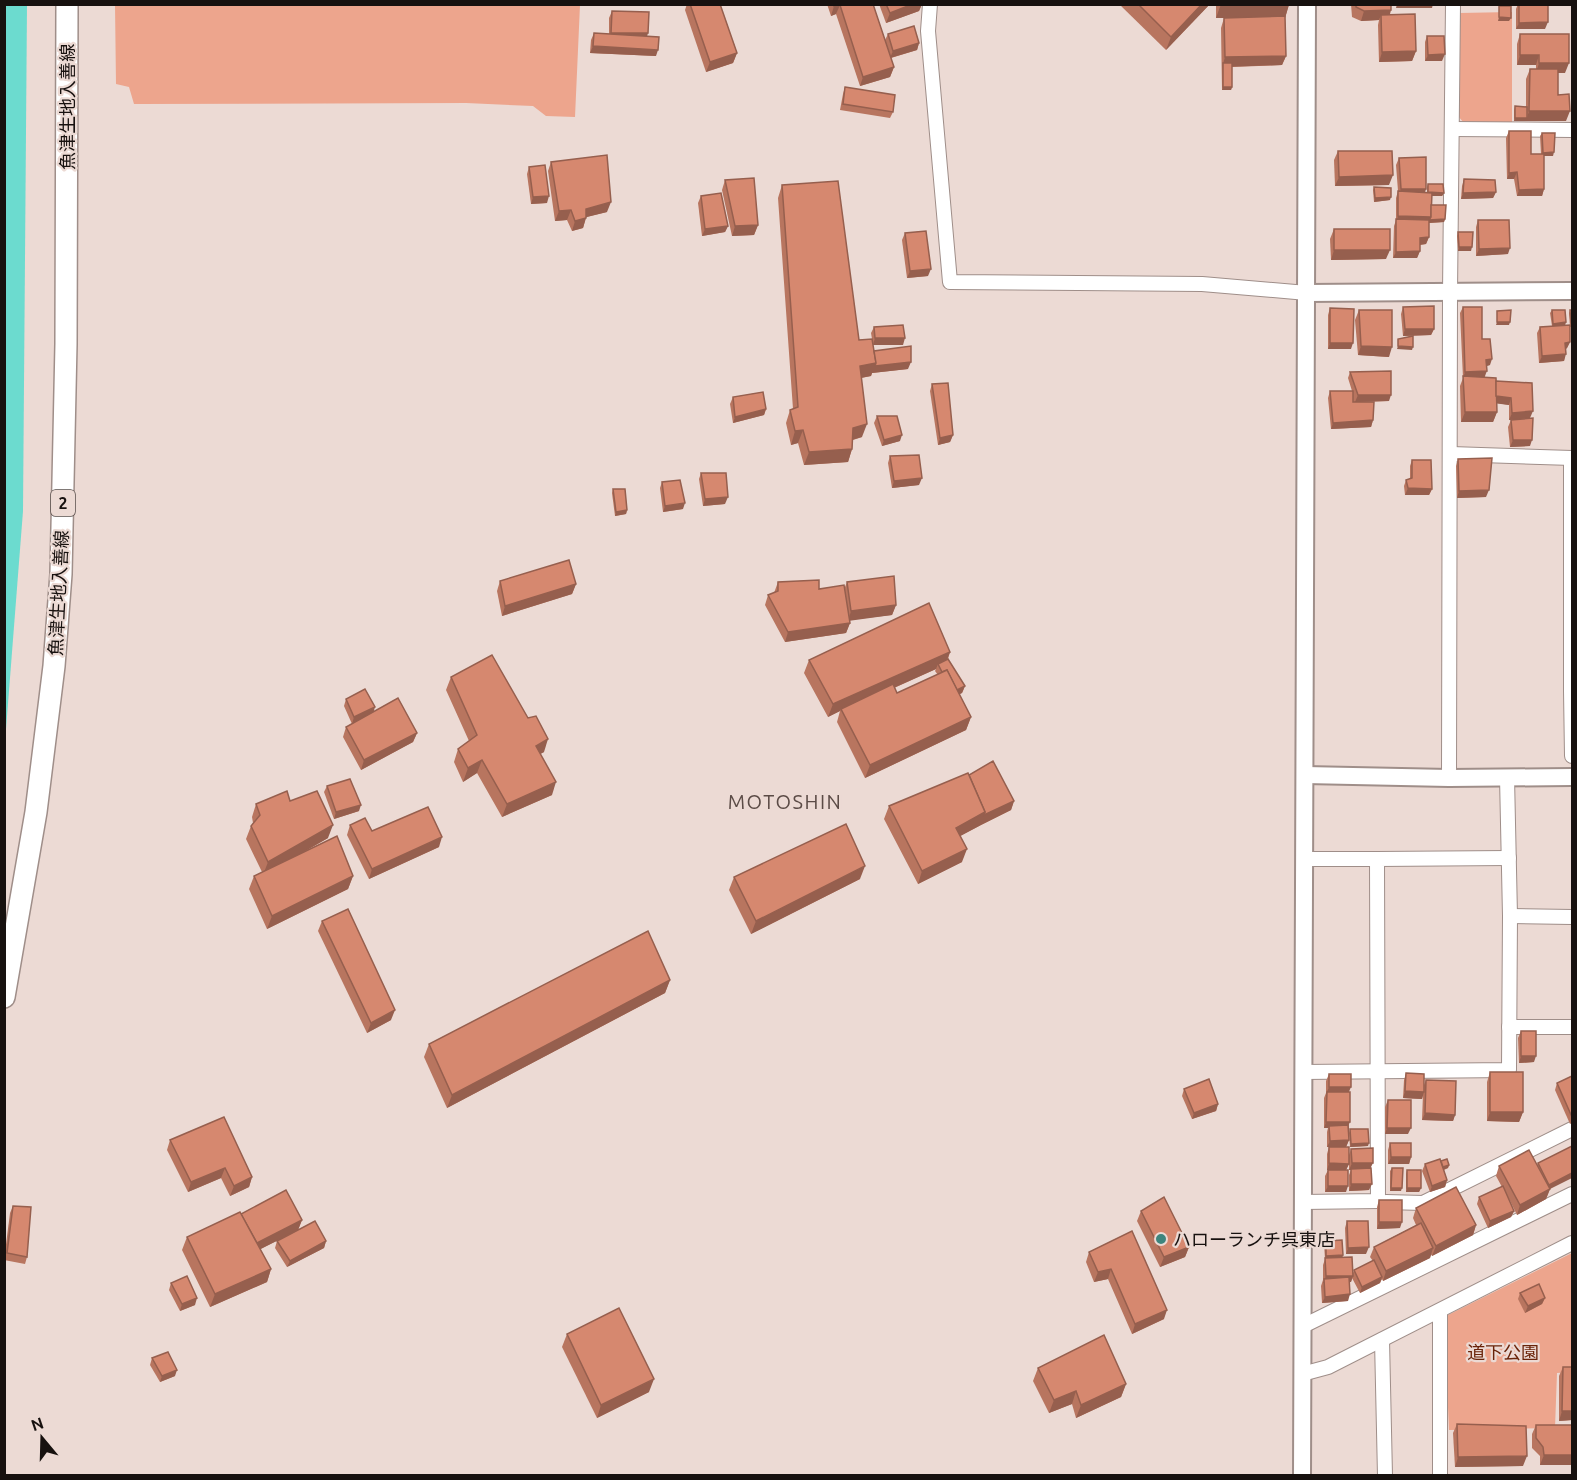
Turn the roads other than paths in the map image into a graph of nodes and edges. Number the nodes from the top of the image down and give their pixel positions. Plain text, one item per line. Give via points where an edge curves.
1 (67, 4) edge
2 (930, 4) edge
3 (1307, 4) edge
4 (1453, 4) edge
5 (1452, 129) junction
6 (1572, 130) edge
7 (1572, 291) edge
8 (1307, 293) junction
9 (1450, 293) junction
10 (1451, 454) junction
11 (1572, 458) edge
12 (1572, 756) edge
13 (1305, 775) junction
14 (1507, 777) junction
15 (1572, 777) edge
16 (1449, 778) junction
17 (1509, 858) junction
18 (1304, 859) junction
19 (1377, 859) junction
20 (1510, 916) junction
21 (1572, 917) edge
22 (4, 997) edge
23 (1509, 1027) junction
24 (1572, 1027) edge
25 (1378, 1071) junction
26 (1304, 1072) junction
27 (1572, 1129) edge
28 (1572, 1194) edge
29 (1378, 1201) junction
30 (1303, 1202) junction
31 (1572, 1243) edge
32 (1440, 1311) junction
33 (1303, 1326) junction
34 (1382, 1340) junction
35 (1302, 1374) junction
36 (1302, 1476) edge
37 (1385, 1476) edge
38 (1440, 1476) edge

1 - 22 main road, 魚津生地入善線 / 2 via 61,574 36,812
2 - 8 street via 928,31 950,282 1202,284
3 - 8 street
4 - 5 street
5 - 6 street
5 - 9 street
7 - 9 street
8 - 9 street
8 - 13 street
9 - 10 street
10 - 11 street
10 - 16 street
11 - 12 street
13 - 16 street
13 - 18 street
14 - 15 street
14 - 16 street
14 - 17 street
17 - 19 street
17 - 20 street
18 - 19 street
18 - 26 street
19 - 25 street
20 - 21 street
20 - 23 street
23 - 24 street
23 - 25 street via 1509,1070
25 - 26 street
25 - 29 street
26 - 30 street
27 - 29 street via 1459,1192 1423,1203
28 - 33 street via 1478,1234
29 - 30 street
30 - 33 street
31 - 32 street
32 - 34 street
32 - 38 street
33 - 35 street
34 - 35 street via 1328,1367
34 - 37 street
35 - 36 street

